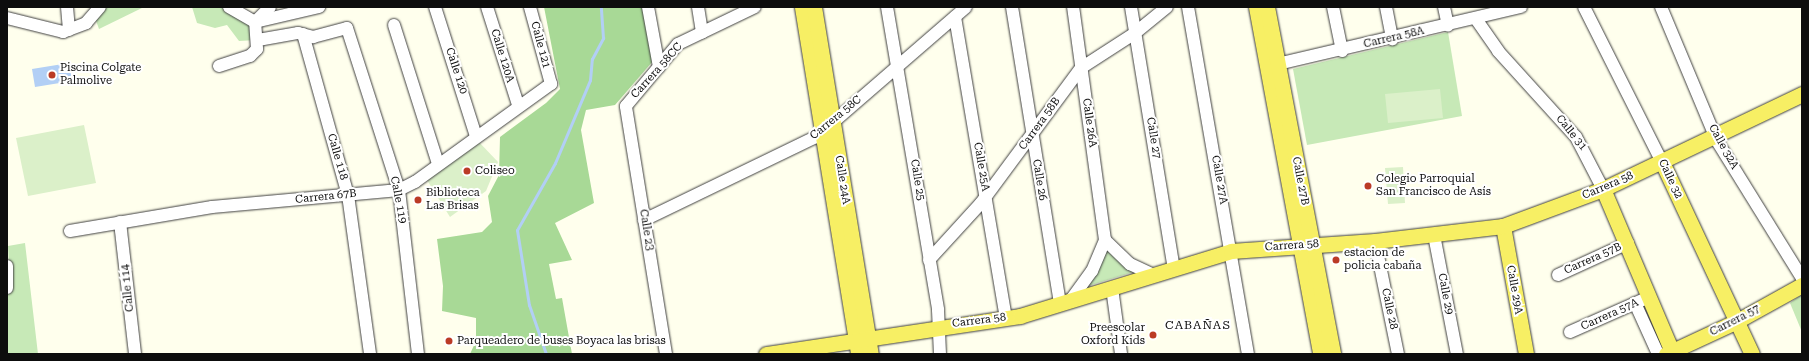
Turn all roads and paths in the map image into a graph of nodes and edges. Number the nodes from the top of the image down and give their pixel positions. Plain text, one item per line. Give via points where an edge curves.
1 (67, 7) edge
2 (100, 7) edge
3 (228, 7) edge
4 (270, 7) edge
5 (319, 7) edge
6 (435, 7) edge
7 (487, 7) edge
8 (530, 7) edge
9 (648, 7) edge
10 (698, 7) edge
11 (802, 7) edge
12 (814, 7) edge
13 (887, 7) edge
14 (966, 7) edge
15 (1012, 7) edge
16 (1073, 7) edge
17 (1131, 7) edge
18 (1167, 7) edge
19 (1188, 7) edge
20 (1256, 7) edge
21 (1267, 7) edge
22 (1334, 7) edge
23 (1386, 7) edge
24 (1444, 7) edge
25 (1584, 7) edge
26 (1661, 7) edge
27 (750, 8) edge
28 (1513, 8) edge
29 (953, 14) edge
30 (7, 18) edge
31 (1476, 19) junction
32 (255, 22) junction
33 (394, 25) dead end
34 (1448, 26) junction
35 (69, 30) junction
36 (702, 32) junction
37 (1135, 33) junction
38 (303, 34) junction
39 (1392, 39) junction
40 (257, 44) junction
41 (1342, 51) junction
42 (219, 66) dead end
43 (898, 66) junction
44 (1272, 66) junction
45 (659, 67) junction
46 (1081, 68) junction
47 (551, 84) joint
48 (1802, 94) edge
49 (518, 105) junction
50 (626, 106) joint
51 (827, 127) junction
52 (1032, 135) junction
53 (476, 136) junction
54 (1715, 136) junction
55 (1662, 162) junction
56 (438, 164) junction
57 (1603, 189) junction
58 (399, 190) junction
59 (348, 195) junction
60 (986, 197) junction
61 (644, 220) junction
62 (120, 222) junction
63 (1503, 226) junction
64 (70, 231) dead end
65 (1434, 235) junction
66 (1105, 240) junction
67 (1375, 241) junction
68 (1628, 243) junction
69 (1306, 245) junction
70 (1231, 251) junction
71 (929, 260) junction
72 (7, 266) edge
73 (1174, 268) junction
74 (1154, 275) junction
75 (1558, 275) dead end
76 (1802, 278) edge
77 (1802, 285) edge
78 (7, 288) edge
79 (1112, 288) junction
80 (1649, 296) junction
81 (1635, 303) junction
82 (1064, 304) junction
83 (1006, 318) junction
84 (1737, 321) junction
85 (938, 326) junction
86 (1570, 332) dead end
87 (860, 344) edge
88 (1667, 353) edge
89 (135, 354) edge
90 (370, 354) edge
91 (418, 354) edge
92 (666, 354) edge
93 (766, 354) edge
94 (871, 354) edge
95 (940, 354) edge
96 (1121, 354) edge
97 (1248, 354) edge
98 (1320, 354) edge
99 (1333, 354) edge
100 (1398, 354) edge
101 (1457, 354) edge
102 (1526, 354) edge
103 (1752, 354) edge

1 - 35 street
2 - 35 street via 86,23
3 - 32 street
4 - 32 street
5 - 32 street
6 - 53 street, Calle 120
7 - 49 street, Calle 120A
8 - 47 street, Calle 121
9 - 45 street
10 - 36 street
11 - 51 main road, Calle 24A
12 - 51 main road, Calle 24A
13 - 43 street, Calle 25
14 - 29 street, Carrera 58C
15 - 52 street, Calle 26
16 - 46 street, Calle 26A
17 - 37 street, Calle 27
18 - 37 street, Carrera 58B
19 - 70 street, Calle 27A
20 - 44 main road, Calle 27B
21 - 44 main road, Calle 27B
22 - 41 street
23 - 39 street
24 - 34 street
25 - 55 street, Calle 32
26 - 54 street, Calle 32A
27 - 36 street, Carrera 58CC
28 - 31 street, Carrera 58A
29 - 43 street, Carrera 58C
29 - 60 street, Calle 25A
30 - 35 street via 48,30
31 - 34 street, Carrera 58A
31 - 57 street, Calle 31 via 1498,51 1576,137
32 - 40 street
33 - 56 street
34 - 39 street, Carrera 58A
36 - 45 street, Carrera 58CC via 678,44
37 - 46 street, Carrera 58B
37 - 73 street, Calle 27
38 - 40 street via 298,32
38 - 58 street, Calle 119 via 313,37 347,28
38 - 59 street, Calle 118
39 - 41 street, Carrera 58A
40 - 42 street via 250,56
41 - 44 street, Carrera 58A
43 - 51 street, Carrera 58C
43 - 71 street, Calle 25
44 - 69 main road, Calle 27B
45 - 50 street, Carrera 58CC
46 - 52 street, Carrera 58B
46 - 66 street, Calle 26A
47 - 49 street, Carrera 67B
48 - 54 main road, Carrera 58
49 - 53 street, Carrera 67B
50 - 61 street, Calle 23
51 - 61 street, Carrera 58C
51 - 87 main road, Calle 24A
52 - 60 street, Carrera 58B
52 - 82 street, Calle 26
53 - 56 street, Carrera 67B
54 - 55 main road, Carrera 58
54 - 76 street, Calle 32A
55 - 57 main road, Carrera 58
55 - 84 main road, Calle 32
56 - 58 street, Carrera 67B
57 - 63 main road, Carrera 58
57 - 68 main road, Calle 31
58 - 59 street, Carrera 67B
58 - 91 street, Calle 119
59 - 62 street, Carrera 67B via 212,208
59 - 90 street, Calle 118
60 - 71 street, Carrera 58B
60 - 83 street, Calle 25A
61 - 92 street, Calle 23
62 - 64 street, Carrera 67B
62 - 89 street, Calle 114
63 - 65 main road, Carrera 58
63 - 102 main road, Calle 29A
65 - 67 main road, Carrera 58
65 - 101 street, Calle 29
66 - 74 street via 1130,264
66 - 82 street via 1092,271
67 - 69 main road, Carrera 58
67 - 100 street, Calle 28
68 - 75 street, Carrera 57B
68 - 80 main road, Calle 31
69 - 70 main road, Carrera 58
69 - 98 main road, Calle 27B
69 - 99 main road, Calle 27B
70 - 73 main road, Carrera 58
70 - 97 street, Calle 27A
71 - 85 street, Calle 25
72 - 78 street
73 - 74 main road, Carrera 58
74 - 79 main road, Carrera 58
77 - 84 main road, Carrera 57
79 - 82 main road, Carrera 58
79 - 96 street
80 - 81 street, Carrera 57A
80 - 88 main road, Calle 31
81 - 86 street, Carrera 57A
81 - 88 street
82 - 83 main road, Carrera 58
83 - 85 main road, Carrera 58
84 - 88 main road, Carrera 57
84 - 103 main road, Calle 32
85 - 87 main road, Carrera 58
85 - 95 street, Calle 25
87 - 93 main road, Carrera 58
87 - 94 main road, Calle 24A

